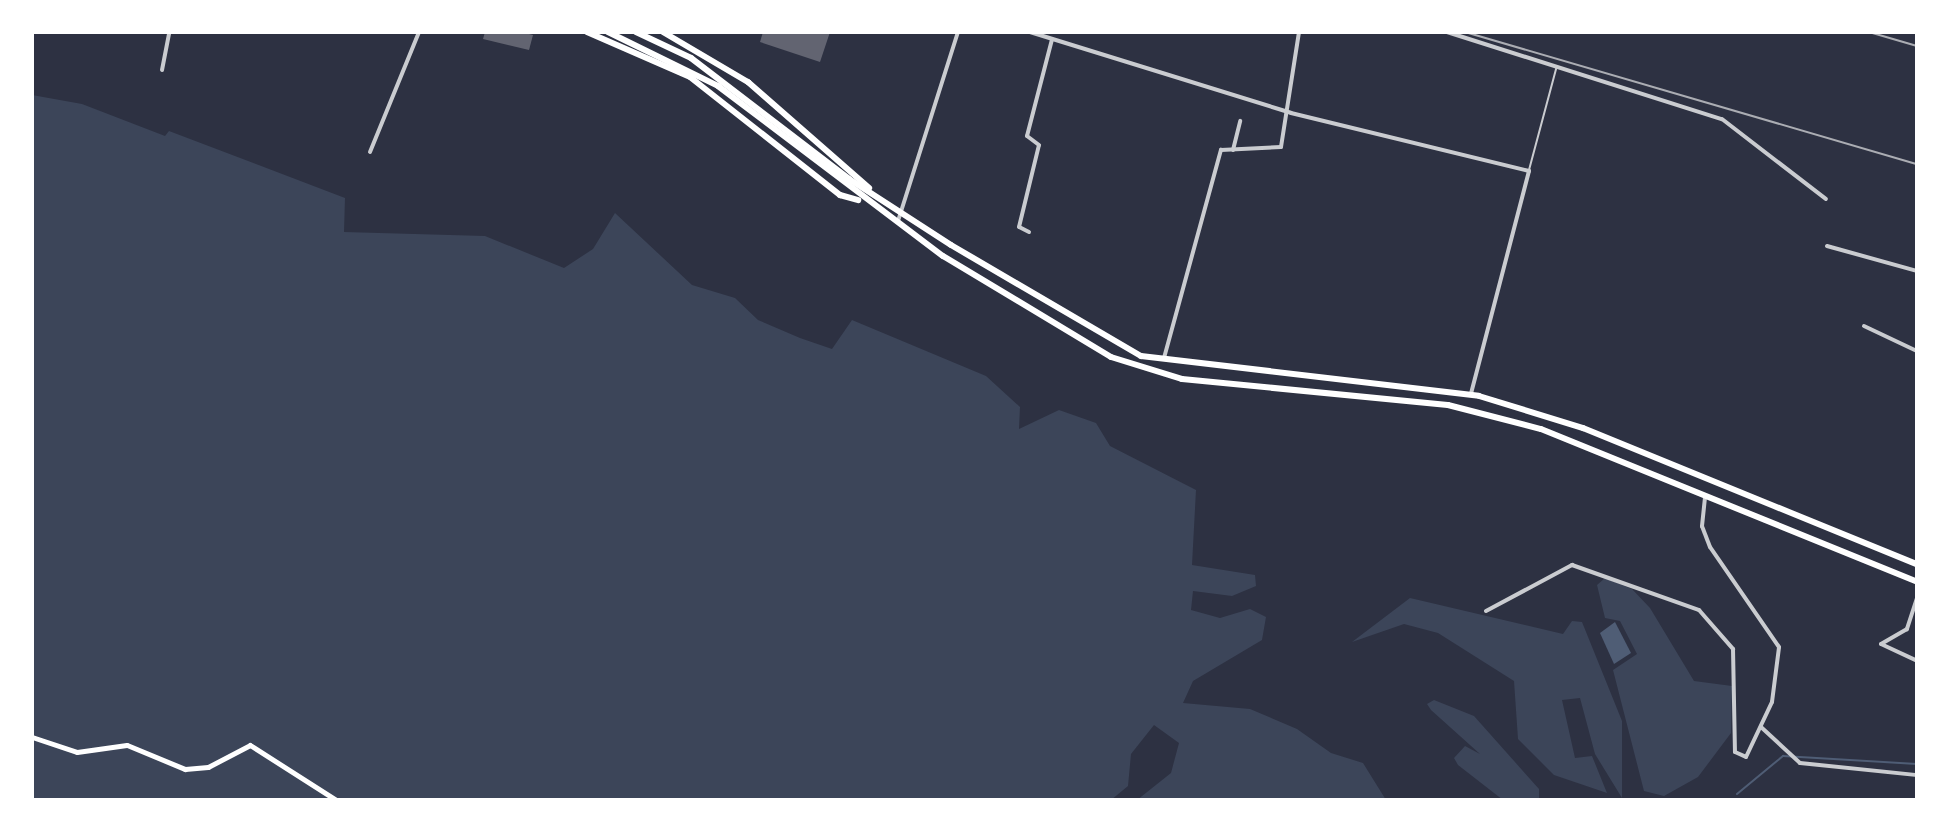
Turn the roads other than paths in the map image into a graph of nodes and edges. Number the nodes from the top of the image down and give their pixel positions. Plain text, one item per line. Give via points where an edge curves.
1 (169, 32) edge
2 (419, 32) edge
3 (587, 32) edge
4 (608, 32) edge
5 (636, 32) edge
6 (663, 32) edge
7 (958, 32) edge
8 (1030, 32) edge
9 (1299, 32) edge
10 (1447, 32) edge
11 (1052, 39) junction
12 (1556, 69) junction
13 (162, 70) dead end
14 (1291, 113) junction
15 (1240, 121) dead end
16 (1233, 150) junction
17 (370, 152) dead end
18 (1529, 171) junction
19 (874, 193) junction
20 (1826, 199) dead end
21 (865, 202) junction
22 (901, 212) junction
23 (897, 224) junction
24 (1029, 232) dead end
25 (1827, 246) dead end
26 (1917, 271) edge
27 (1864, 326) dead end
28 (1917, 351) edge
29 (1164, 361) junction
30 (1471, 393) junction
31 (1468, 409) junction
32 (1705, 497) junction
33 (1917, 564) edge
34 (1917, 582) edge
35 (1917, 598) edge
36 (1486, 611) dead end
37 (1917, 661) edge
38 (1761, 727) junction
39 (32, 737) edge
40 (1917, 775) edge
41 (336, 800) edge

1 - 13 street
2 - 17 street
3 - 21 highway via 690,77 840,195
4 - 21 highway via 718,86
5 - 19 highway via 724,80
6 - 19 highway via 796,118
7 - 22 street
8 - 11 street
9 - 14 street
10 - 12 street
11 - 14 street
11 - 24 street via 1027,136 1039,145 1019,227
12 - 18 lane
12 - 20 street via 1722,119
14 - 16 street via 1281,147
14 - 18 street
15 - 16 street
16 - 29 street via 1221,150 1198,217
18 - 30 street
19 - 22 highway
21 - 23 highway
22 - 23 street
22 - 29 highway via 1089,331
23 - 31 highway via 1069,337 1139,368 1230,386
25 - 26 street
27 - 28 street
29 - 30 highway
30 - 31 highway
30 - 33 highway via 1545,414
31 - 32 highway via 1541,429
32 - 34 highway
32 - 38 street via 1702,526 1710,547 1779,647
35 - 37 street via 1907,629 1881,644
36 - 38 street via 1572,565 1699,610 1733,649 1736,756 1749,754
38 - 40 street via 1800,763
39 - 41 main road via 77,752 127,745 185,769 208,767 250,745

